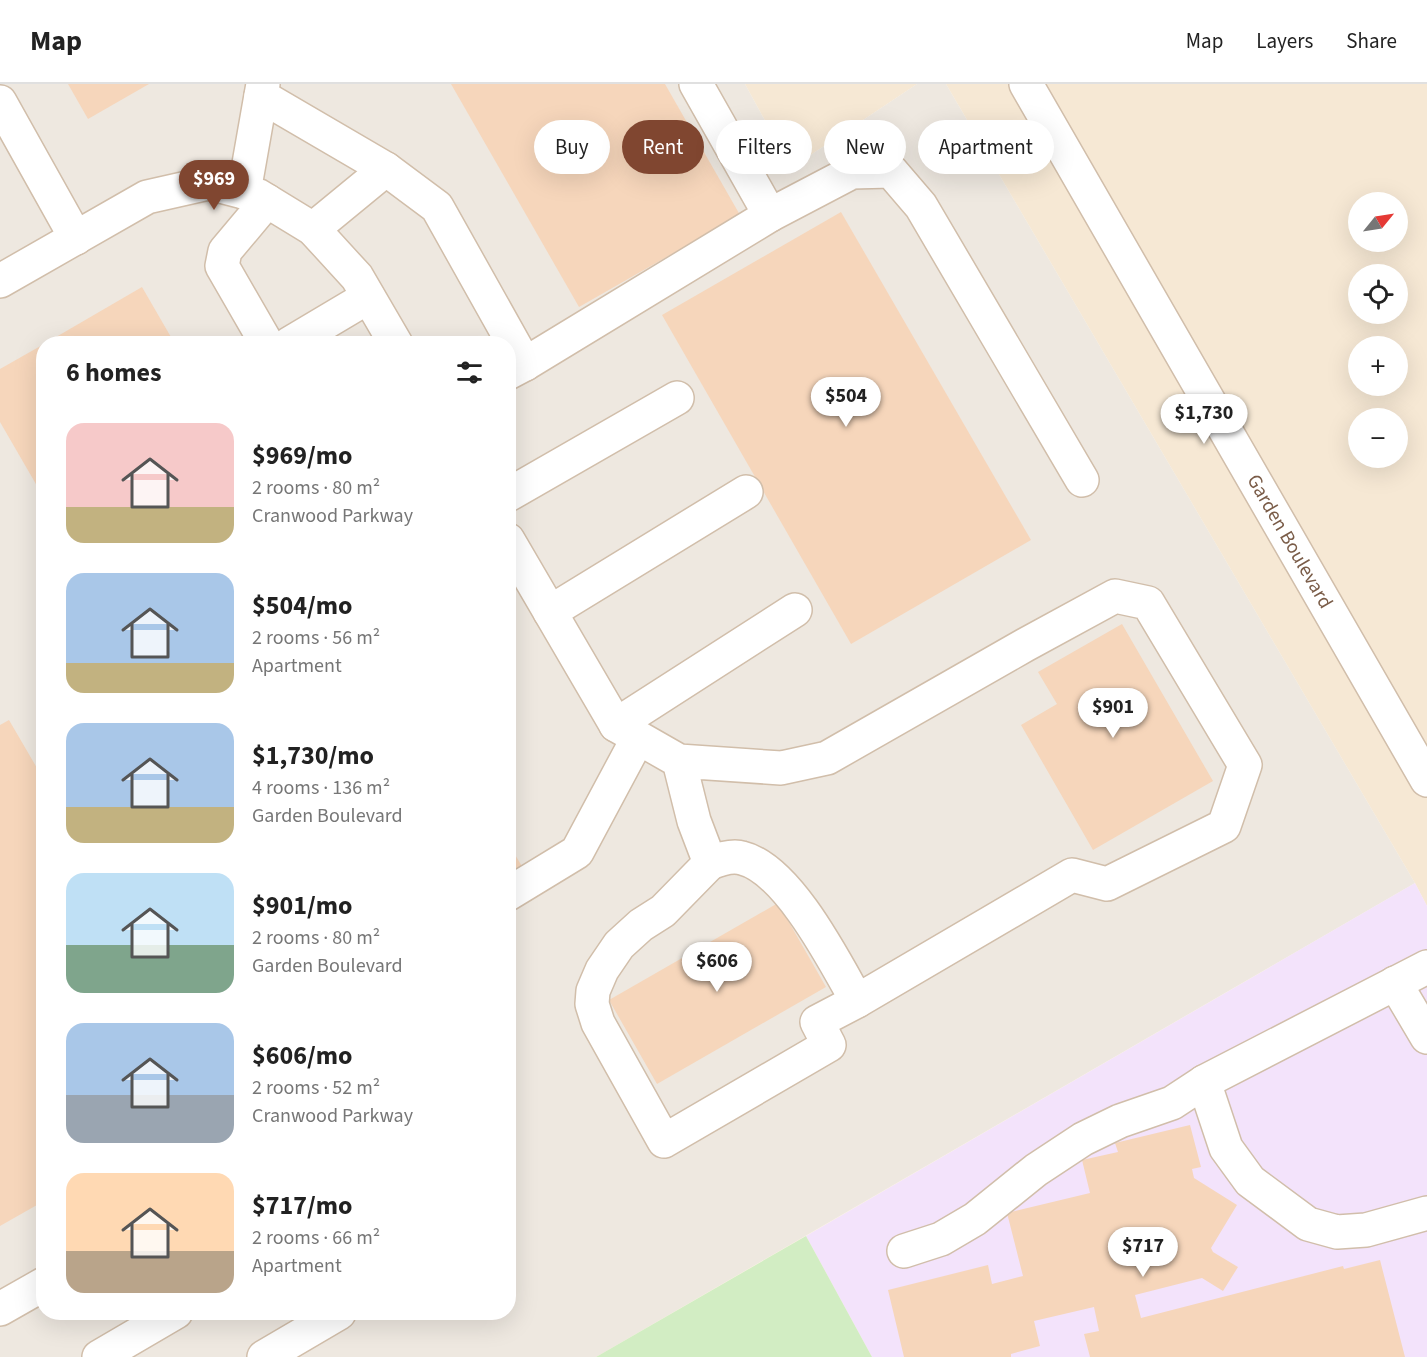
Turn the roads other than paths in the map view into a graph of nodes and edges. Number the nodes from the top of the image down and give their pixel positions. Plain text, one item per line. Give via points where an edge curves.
1 (696, 84) edge
2 (1026, 84) edge
3 (262, 90) edge
4 (0, 102) edge
5 (386, 170) junction
6 (255, 197) junction
7 (770, 215) junction
8 (313, 229) junction
9 (76, 238) junction
10 (0, 282) edge
11 (368, 297) junction
12 (262, 336) edge
13 (302, 336) edge
14 (391, 336) edge
15 (501, 336) edge
16 (517, 368) edge
17 (676, 398) dead end
18 (1082, 480) dead end
19 (516, 490) edge
20 (746, 492) dead end
21 (516, 555) edge
22 (795, 610) dead end
23 (550, 612) junction
24 (627, 732) junction
25 (679, 761) junction
26 (1427, 780) edge
27 (710, 863) junction
28 (516, 889) edge
29 (1427, 967) edge
30 (1395, 983) junction
31 (857, 1001) junction
32 (1427, 1037) edge
33 (1204, 1082) junction
34 (1427, 1214) edge
35 (904, 1251) dead end
36 (36, 1289) edge
37 (0, 1309) edge
38 (162, 1320) edge
39 (327, 1320) edge
40 (99, 1357) edge
41 (264, 1357) edge

1 - 7 street
2 - 26 street, Garden Boulevard
3 - 5 street
3 - 6 street
4 - 9 street
5 - 8 street
5 - 15 street via 437,207
6 - 8 street
6 - 9 street via 209,183 147,197
6 - 12 street via 225,251 222,266
7 - 16 street
7 - 18 street via 852,172 891,171 921,206
8 - 11 street via 357,278
9 - 10 street
11 - 13 street
11 - 14 street
17 - 19 street
20 - 23 street
21 - 23 street
22 - 24 street
23 - 24 street
24 - 25 street
24 - 28 street via 577,852
25 - 27 street via 694,821
25 - 31 street via 781,768 827,758 1115,596 1148,603 1245,765 1224,826 1107,884 1072,875
27 - 31 street via 721,858 742,858 771,873 824,942
27 - 31 street via 663,911 641,924 619,945 593,991 598,1023 664,1141 829,1045 817,1022
29 - 30 street
30 - 32 street
30 - 33 street
33 - 34 street via 1226,1148 1250,1181 1308,1224 1338,1232 1366,1230
33 - 35 street via 1172,1103 1083,1139 1036,1170 975,1219 941,1239
36 - 37 street
38 - 40 street
39 - 41 street

